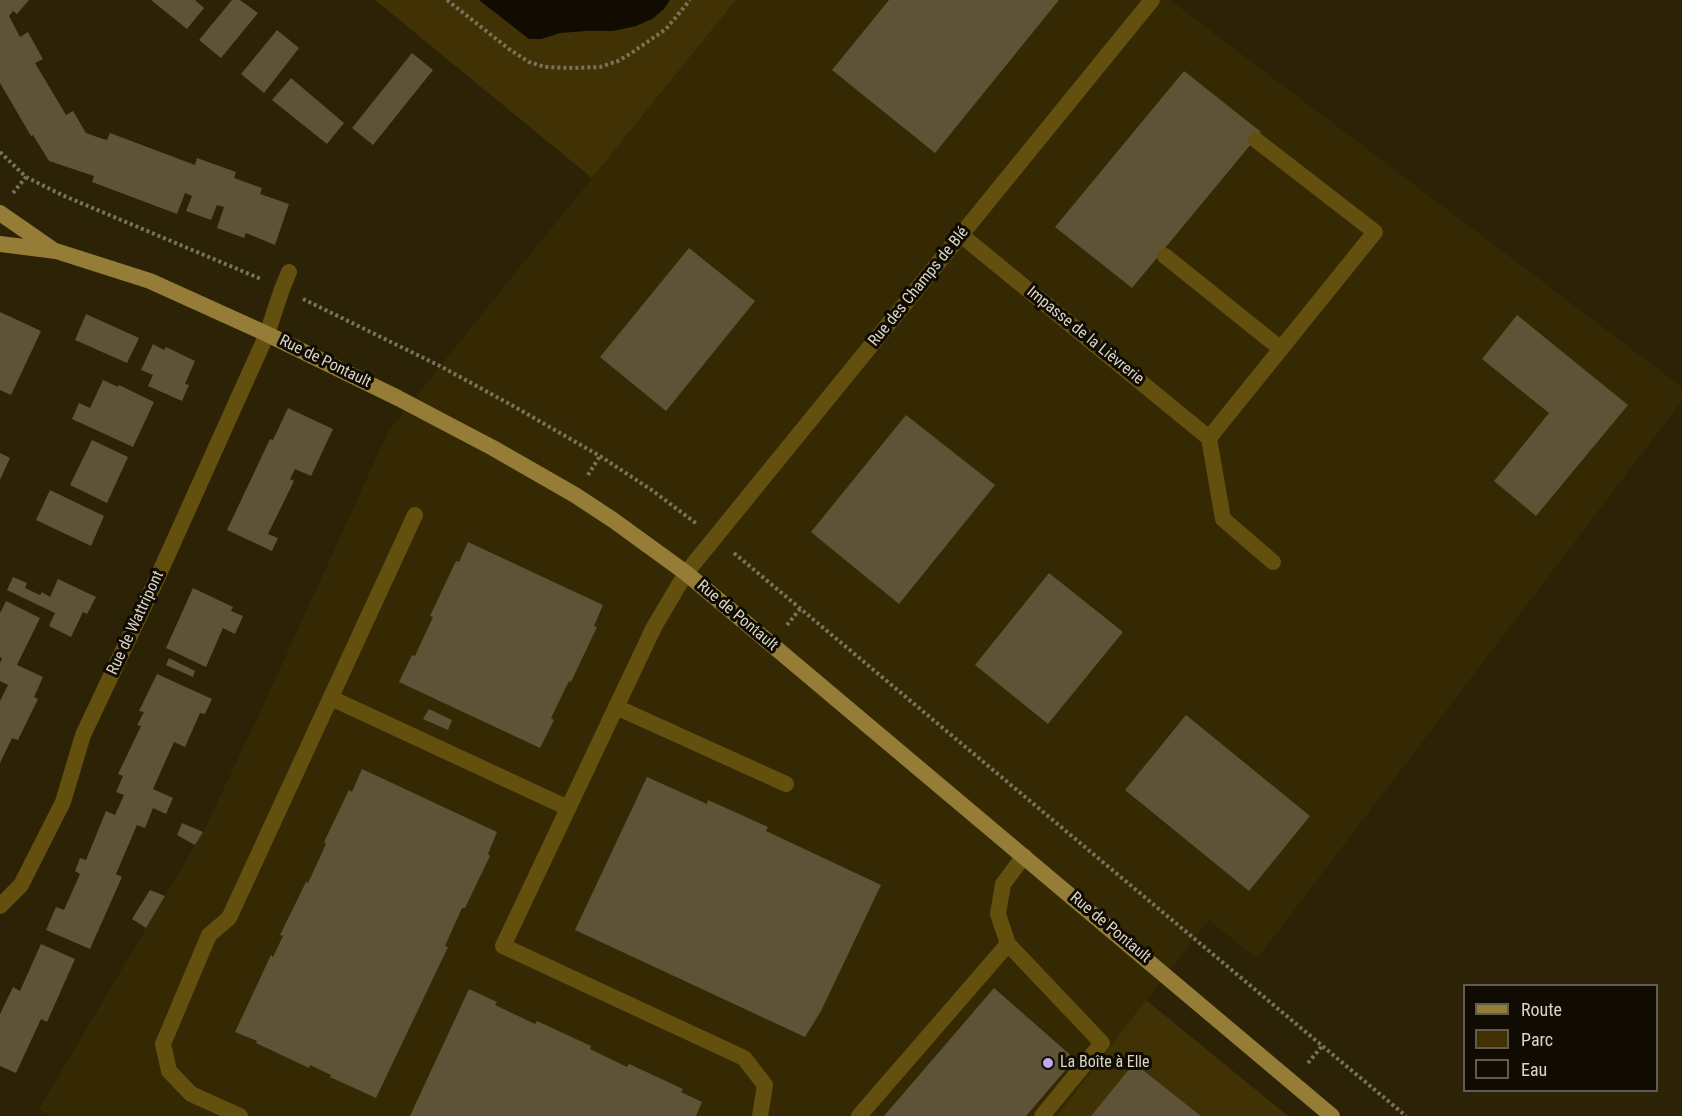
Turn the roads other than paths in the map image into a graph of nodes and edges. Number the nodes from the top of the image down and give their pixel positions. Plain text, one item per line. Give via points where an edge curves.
1 (1152, 0) edge
2 (1256, 140) dead end
3 (3, 207) edge
4 (961, 235) junction
5 (0, 244) edge
6 (56, 251) junction
7 (1165, 256) dead end
8 (290, 272) dead end
9 (267, 334) junction
10 (1281, 349) junction
11 (1209, 438) junction
12 (415, 515) dead end
13 (1273, 561) dead end
14 (686, 573) junction
15 (332, 698) junction
16 (616, 707) junction
17 (786, 784) dead end
18 (568, 808) junction
19 (1024, 856) junction
20 (0, 906) edge
21 (1008, 944) junction
22 (240, 1116) edge
23 (760, 1116) edge
24 (859, 1116) edge
25 (1042, 1116) edge
26 (1332, 1116) edge

1 - 4 street, Rue des Champs de Blé
2 - 10 street via 1375,232
3 - 6 main road, Rue de Pontault
4 - 11 street, Impasse de la Lièvrerie
4 - 14 street, Rue des Champs de Blé
5 - 6 main road, Rue de Pontault
6 - 9 main road, Rue de Pontault via 150,281
7 - 10 street
8 - 9 street, Rue de Wattripont
9 - 14 main road, Rue de Pontault via 493,447 614,520
9 - 20 street, Rue de Wattripont via 82,735 63,802 21,885
10 - 11 street
11 - 13 street via 1223,519
12 - 15 street
14 - 16 street, Rue des Champs de Blé via 654,627
14 - 19 main road, Rue de Pontault
15 - 18 street
15 - 22 street via 229,918 209,935 163,1044 169,1071 191,1094
16 - 17 street
16 - 18 street, Rue des Champs de Blé
18 - 23 street, Rue des Champs de Blé via 503,946 744,1058 765,1085
19 - 21 street via 1003,884 998,914
19 - 26 main road, Rue de Pontault
21 - 24 street
21 - 25 street via 1102,1043

